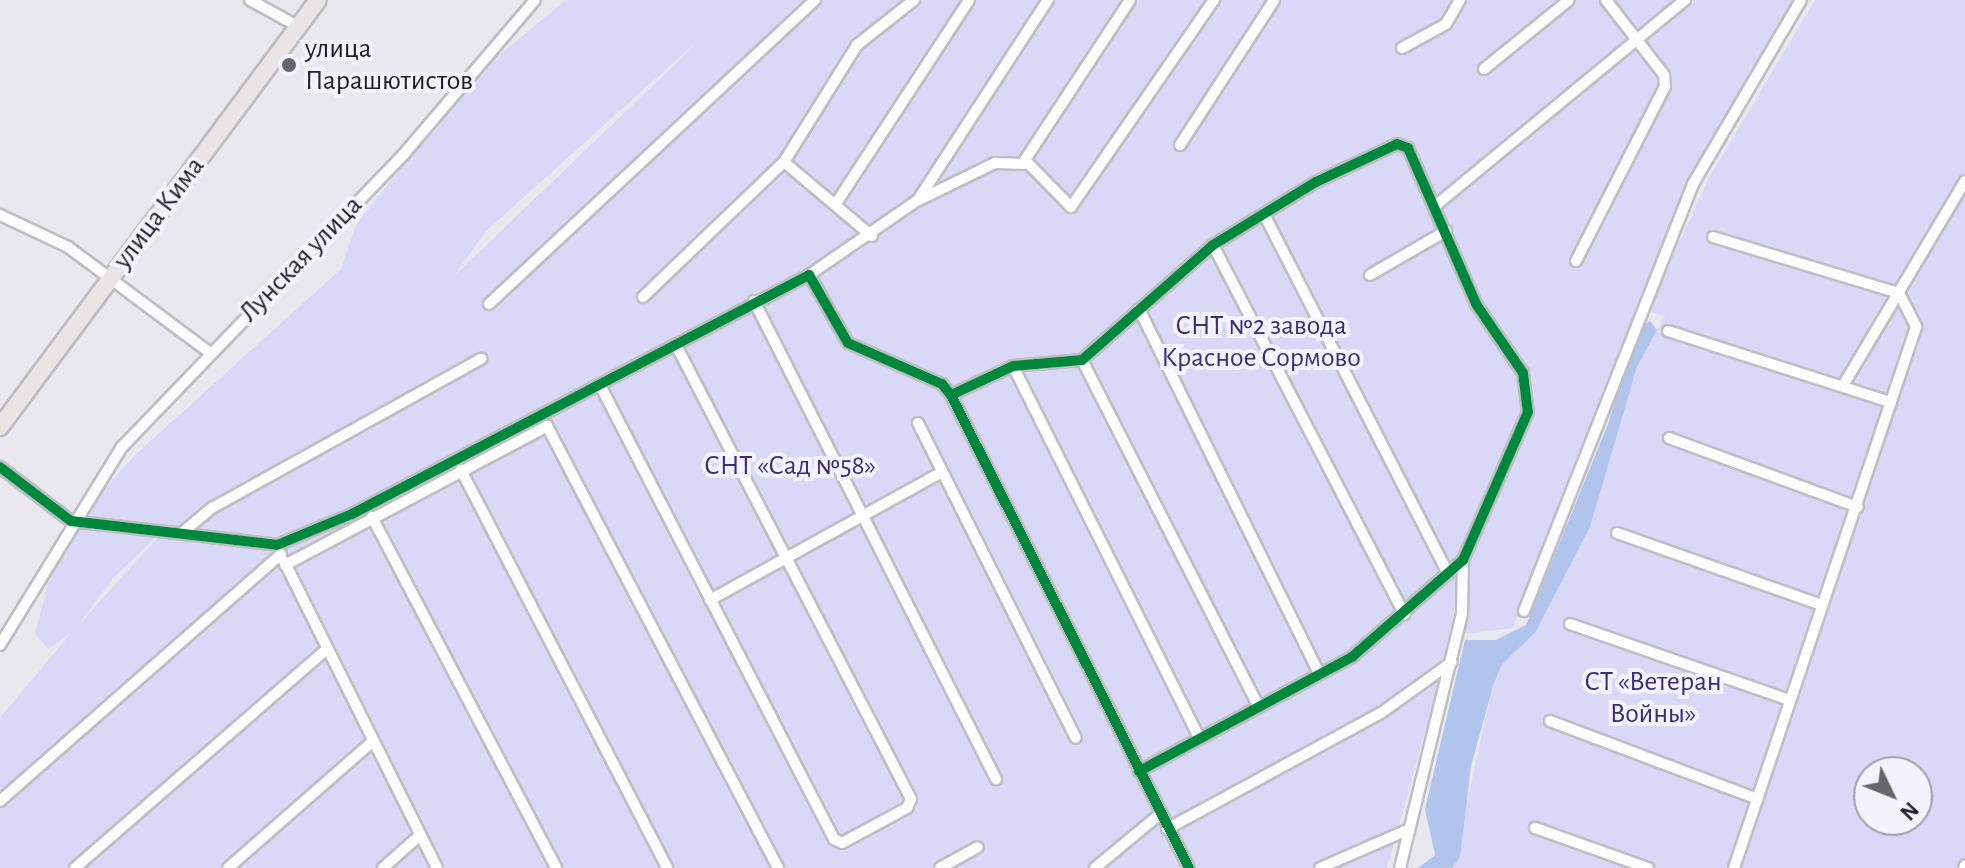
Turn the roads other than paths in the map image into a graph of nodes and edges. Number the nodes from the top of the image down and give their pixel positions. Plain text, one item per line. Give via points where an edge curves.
1 (250, 0) edge
2 (318, 0) edge
3 (535, 0) edge
4 (815, 0) edge
5 (914, 0) edge
6 (969, 0) edge
7 (1048, 0) edge
8 (1130, 0) edge
9 (1214, 0) edge
10 (1460, 0) edge
11 (1569, 0) edge
12 (1606, 0) edge
13 (1685, 0) edge
14 (1801, 0) edge
15 (1268, 2) edge
16 (299, 27) junction
17 (1638, 41) junction
18 (1402, 48) dead end
19 (1484, 69) dead end
20 (1180, 145) dead end
21 (784, 162) junction
22 (1025, 164) junction
23 (1965, 181) edge
24 (918, 200) junction
25 (837, 202) junction
26 (1435, 206) junction
27 (1264, 214) junction
28 (0, 215) edge
29 (1446, 231) junction
30 (872, 236) junction
31 (1713, 237) dead end
32 (1213, 245) junction
33 (1576, 261) dead end
34 (809, 275) junction
35 (1370, 275) dead end
36 (112, 277) junction
37 (1899, 293) junction
38 (643, 297) dead end
39 (754, 301) junction
40 (489, 304) dead end
41 (1139, 309) junction
42 (1668, 331) dead end
43 (676, 345) junction
44 (210, 353) junction
45 (481, 359) dead end
46 (1082, 360) junction
47 (1013, 366) junction
48 (1844, 384) junction
49 (601, 387) junction
50 (951, 395) junction
51 (1891, 402) junction
52 (918, 423) dead end
53 (0, 427) edge
54 (1669, 438) dead end
55 (0, 467) edge
56 (461, 470) junction
57 (942, 472) junction
58 (1858, 507) junction
59 (864, 515) junction
60 (372, 517) junction
61 (71, 521) junction
62 (183, 532) junction
63 (1617, 533) dead end
64 (281, 554) junction
65 (786, 558) junction
66 (1463, 560) junction
67 (1447, 572) junction
68 (710, 600) junction
69 (1822, 605) junction
70 (1524, 611) dead end
71 (1404, 614) junction
72 (1570, 624) dead end
73 (0, 645) edge
74 (325, 651) junction
75 (1452, 662) junction
76 (1319, 673) junction
77 (1790, 700) junction
78 (1258, 705) junction
79 (1550, 721) dead end
80 (1076, 738) dead end
81 (1199, 738) junction
82 (372, 742) junction
83 (1139, 771) junction
84 (996, 779) dead end
85 (1758, 799) junction
86 (0, 801) edge
87 (1160, 814) junction
88 (1535, 828) dead end
89 (1167, 829) junction
90 (1405, 831) junction
91 (420, 835) junction
92 (978, 847) dead end
93 (75, 868) edge
94 (228, 868) edge
95 (383, 868) edge
96 (437, 868) edge
97 (556, 868) edge
98 (667, 868) edge
99 (778, 868) edge
100 (940, 868) edge
101 (1095, 868) edge
102 (1189, 868) edge
103 (1320, 868) edge
104 (1400, 868) edge
105 (1648, 868) edge
106 (1734, 868) edge

1 - 16 street
2 - 16 main road, улица Кима
3 - 44 street, Лунская улица via 404,154
4 - 40 street
5 - 21 street via 857,45
6 - 25 street
7 - 24 street
8 - 22 street
9 - 22 street via 1076,206
10 - 18 street via 1446,24
11 - 19 street
12 - 17 street
13 - 17 street
14 - 70 street via 1693,184
15 - 20 street
16 - 36 main road, улица Кима
17 - 26 street
17 - 33 street via 1665,86
21 - 25 street
21 - 38 street
22 - 24 street via 995,163
23 - 37 street
24 - 30 street
25 - 30 street
26 - 27 street via 1408,148 1397,144
26 - 29 street
27 - 32 street
27 - 67 street
28 - 36 street
29 - 35 street
29 - 66 street via 1476,304 1523,373 1529,395 1519,437
30 - 34 street
31 - 37 street
32 - 41 street
32 - 71 street
34 - 39 street
34 - 50 street via 848,343 942,384
36 - 44 street
36 - 53 main road, улица Кима
37 - 48 street
37 - 51 street via 1916,327
39 - 43 street
39 - 59 street
41 - 46 street
41 - 76 street
42 - 48 street
43 - 49 street
43 - 65 street
44 - 61 street, Лунская улица via 122,447
45 - 62 street via 212,508
46 - 47 street
46 - 78 street
47 - 50 street
47 - 81 street
48 - 51 street
49 - 64 street
49 - 68 street
50 - 83 street
51 - 58 street
52 - 57 street
54 - 58 street
55 - 61 street
56 - 60 street
56 - 98 street
56 - 99 street via 542,427 551,430
57 - 59 street
57 - 80 street
58 - 69 street
59 - 65 street
59 - 84 street
60 - 64 street
60 - 97 street
61 - 62 street
61 - 73 street, Лунская улица
62 - 64 street
63 - 69 street
64 - 74 street
64 - 86 street
65 - 68 street
65 - 68 street via 911,799 907,808 842,843 834,839
66 - 67 street
66 - 75 street
67 - 71 street
69 - 77 street
71 - 76 street via 1352,657
72 - 77 street
74 - 82 street
74 - 93 street
75 - 89 street via 1381,713
75 - 90 street
76 - 78 street
77 - 85 street
78 - 81 street
79 - 85 street
81 - 83 street
82 - 91 street
82 - 94 street
83 - 87 street
85 - 106 street
87 - 89 street
87 - 101 street
88 - 105 street
89 - 102 street
90 - 103 street
90 - 104 street
91 - 95 street
91 - 96 street
92 - 100 street

